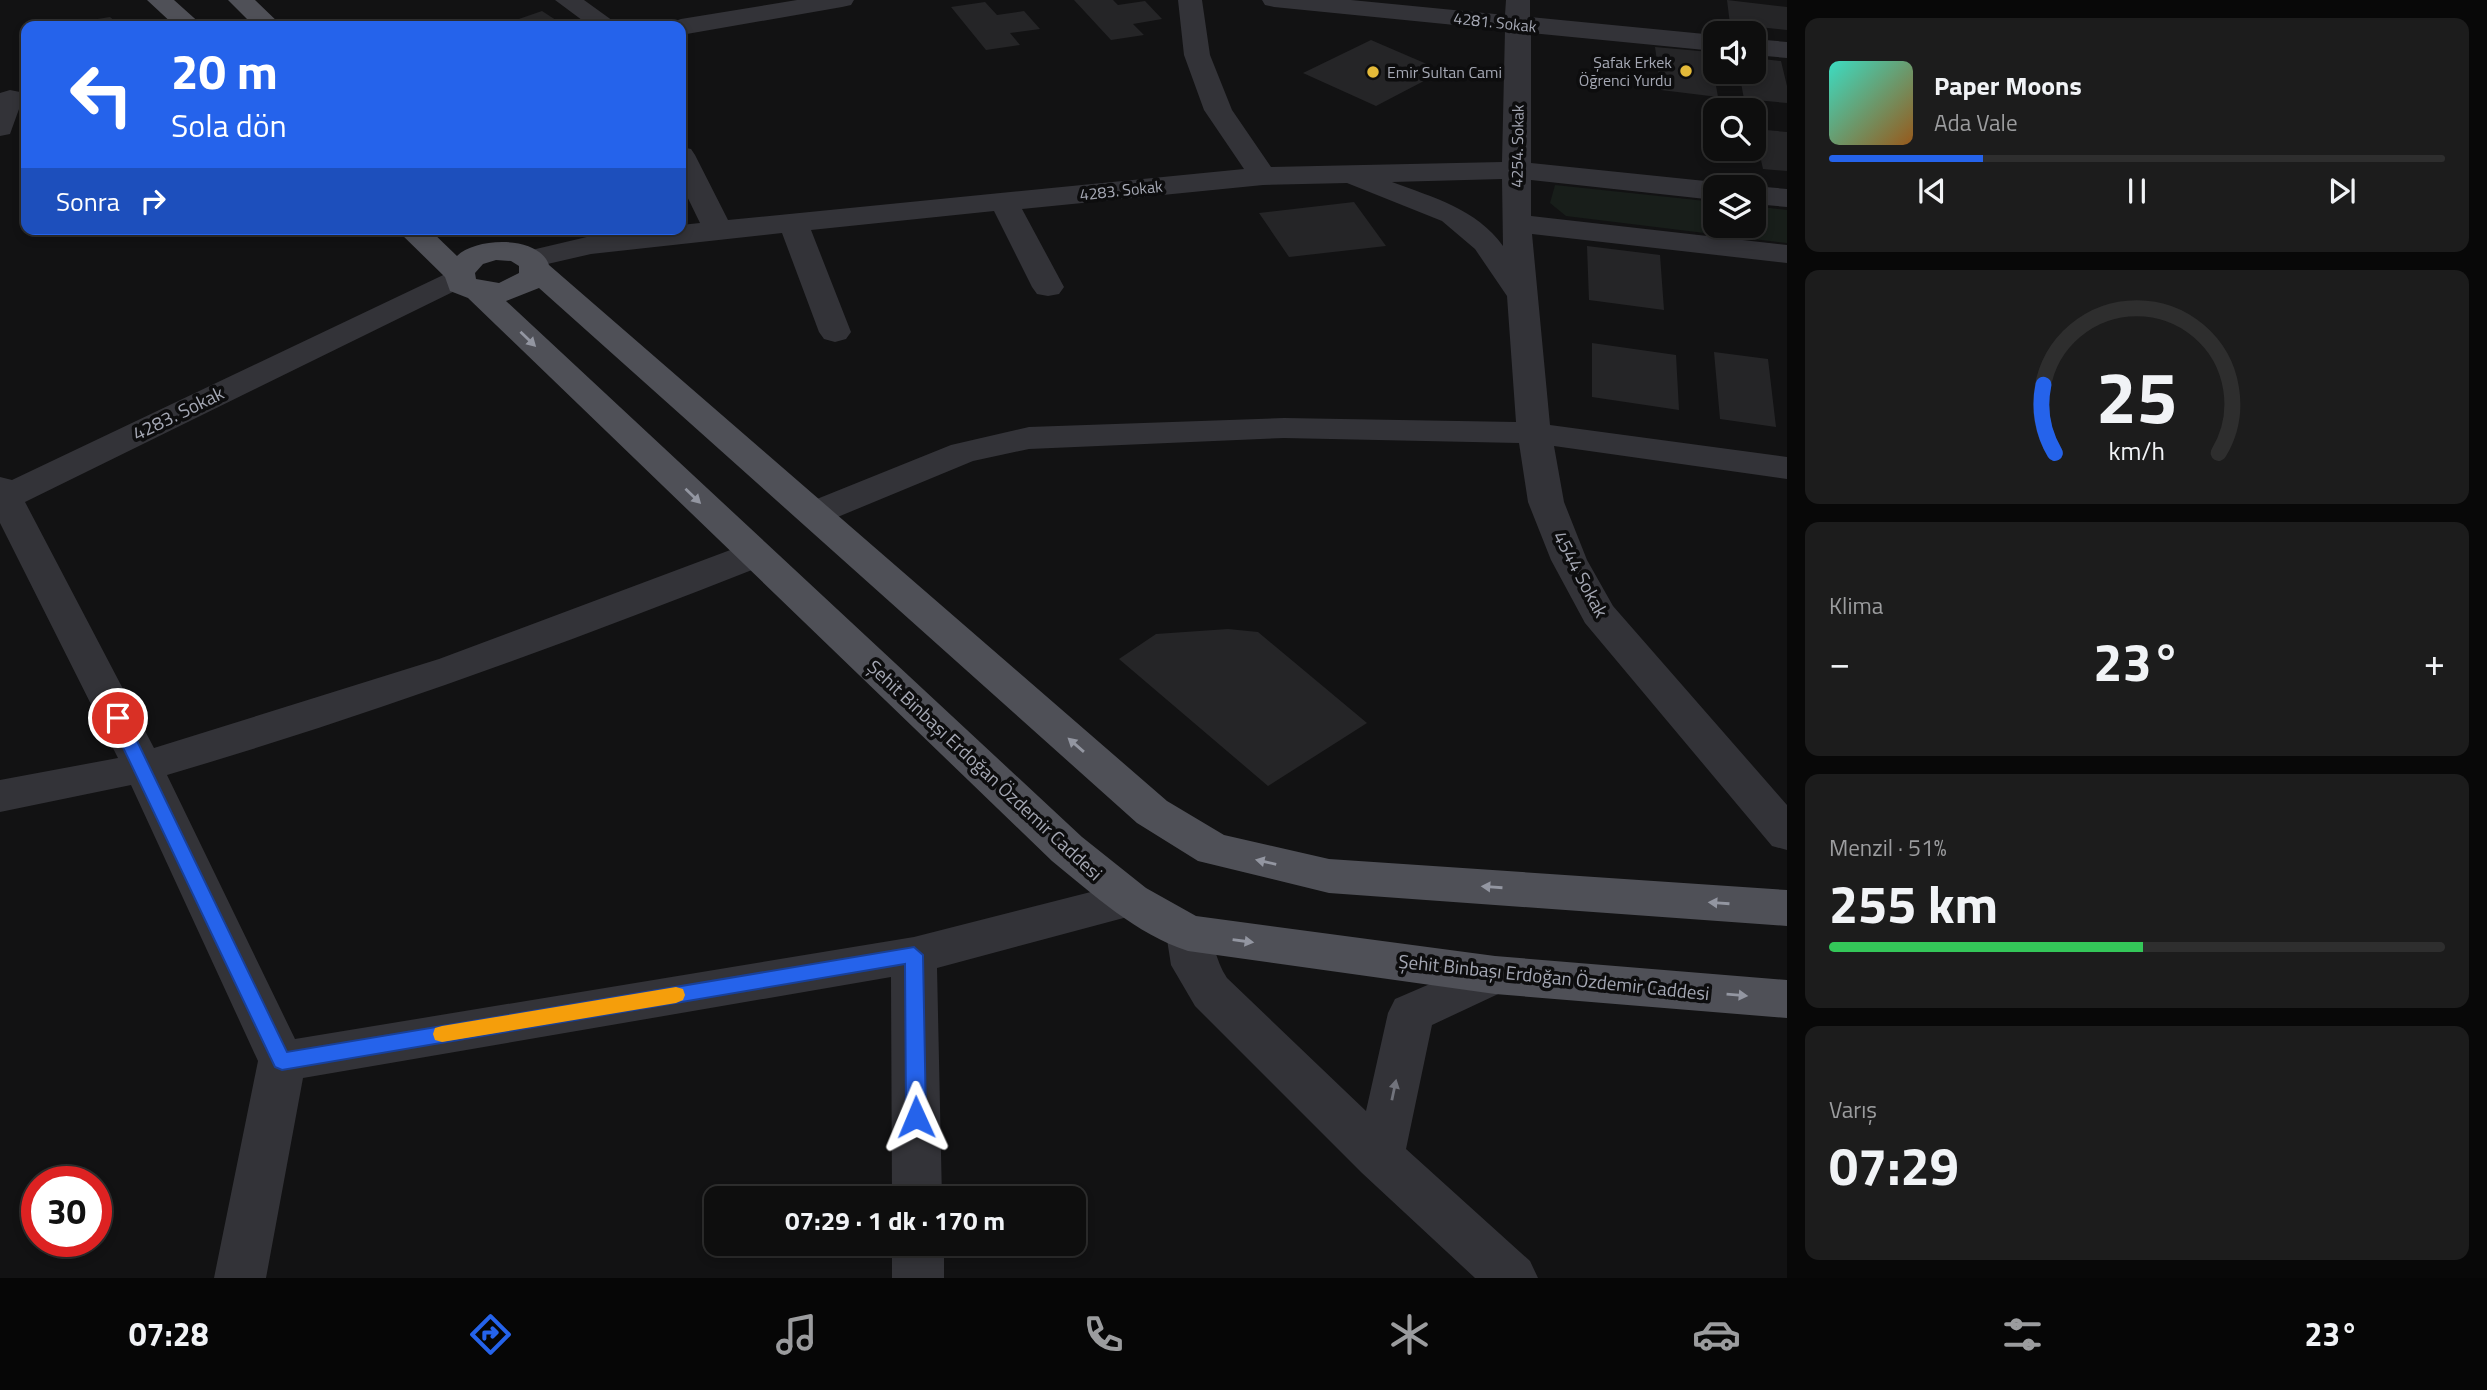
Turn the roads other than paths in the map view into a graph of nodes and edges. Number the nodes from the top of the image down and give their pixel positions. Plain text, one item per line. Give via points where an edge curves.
1 (159, 0) edge
2 (240, 0) edge
3 (567, 0) edge
4 (842, 0) edge
5 (1190, 0) edge
6 (1274, 0) edge
7 (1518, 12) edge
8 (184, 21) edge
9 (263, 21) edge
10 (599, 21) edge
11 (686, 26) edge
12 (1703, 41) edge
13 (1766, 48) edge
14 (1787, 50) edge
15 (12, 98) edge
16 (0, 128) edge
17 (686, 165) edge
18 (1517, 170) junction
19 (1340, 172) junction
20 (1263, 176) junction
21 (1703, 190) edge
22 (1766, 196) edge
23 (1787, 198) edge
24 (1004, 202) junction
25 (1516, 223) junction
26 (794, 225) junction
27 (718, 230) junction
28 (686, 234) edge
29 (417, 235) edge
30 (499, 235) edge
31 (676, 235) edge
32 (1787, 254) edge
33 (528, 260) junction
34 (467, 283) junction
35 (1048, 287) dead end
36 (1520, 293) junction
37 (835, 332) dead end
38 (1534, 433) junction
39 (1787, 468) edge
40 (2, 495) edge
41 (815, 513) junction
42 (754, 555) junction
43 (143, 767) junction
44 (0, 796) edge
45 (1787, 834) edge
46 (1130, 900) junction
47 (1787, 908) edge
48 (1188, 933) junction
49 (914, 955) junction
50 (1495, 975) junction
51 (1787, 999) edge
52 (282, 1061) junction
53 (1380, 1157) junction
54 (917, 1186) edge
55 (918, 1256) edge
56 (240, 1278) edge
57 (918, 1278) edge
58 (1512, 1278) edge

1 - 8 main road
2 - 9 main road
3 - 10 street
4 - 11 street
5 - 20 street via 1197,55 1218,110
6 - 7 street, 4281. Sokak
7 - 12 street, 4281. Sokak
7 - 18 street, 4254. Sokak
13 - 14 street
15 - 16 street
17 - 27 street
18 - 19 street, 4283. Sokak
18 - 21 street, 4283. Sokak
18 - 25 street, 4254. Sokak
19 - 20 street, 4283. Sokak
19 - 36 street via 1452,215 1486,243
20 - 24 street, 4283. Sokak
22 - 23 street
24 - 26 street, 4283. Sokak
24 - 35 street
25 - 32 street
25 - 36 street, 4254. Sokak
26 - 27 street, 4283. Sokak
26 - 37 street
27 - 28 street, 4283. Sokak
29 - 34 main road, Şehit Binbaşı Erdoğan Özdemir Caddesi
30 - 33 main road
31 - 33 street, 4283. Sokak via 591,245
33 - 34 main road via 482,254 463,264
33 - 34 main road via 534,276 517,288 492,294
33 - 41 main road
34 - 40 street, 4283. Sokak via 356,325
34 -> 42 main road, Şehit Binbaşı Erdoğan Özdemir Caddesi
36 - 38 street, 4544 Sokak
38 - 39 street
38 - 41 street via 1284,428 1028,438 951,458
38 - 45 street, 4544 Sokak via 1546,502 1569,560 1598,614
40 - 43 street
47 -> 41 main road via 1329,876 1213,849 1152,811
42 - 43 street via 578,625
42 - 46 main road, Şehit Binbaşı Erdoğan Özdemir Caddesi via 1067,849
43 - 44 street
43 - 52 street
46 - 48 main road, Şehit Binbaşı Erdoğan Özdemir Caddesi
46 - 49 street
48 -> 50 main road, Şehit Binbaşı Erdoğan Özdemir Caddesi
48 - 53 street via 1194,965 1211,992
49 - 52 street
49 - 54 street
50 -> 51 main road, Şehit Binbaşı Erdoğan Özdemir Caddesi
53 -> 50 street via 1411,1013
52 - 56 street
53 - 58 street
55 - 57 street

